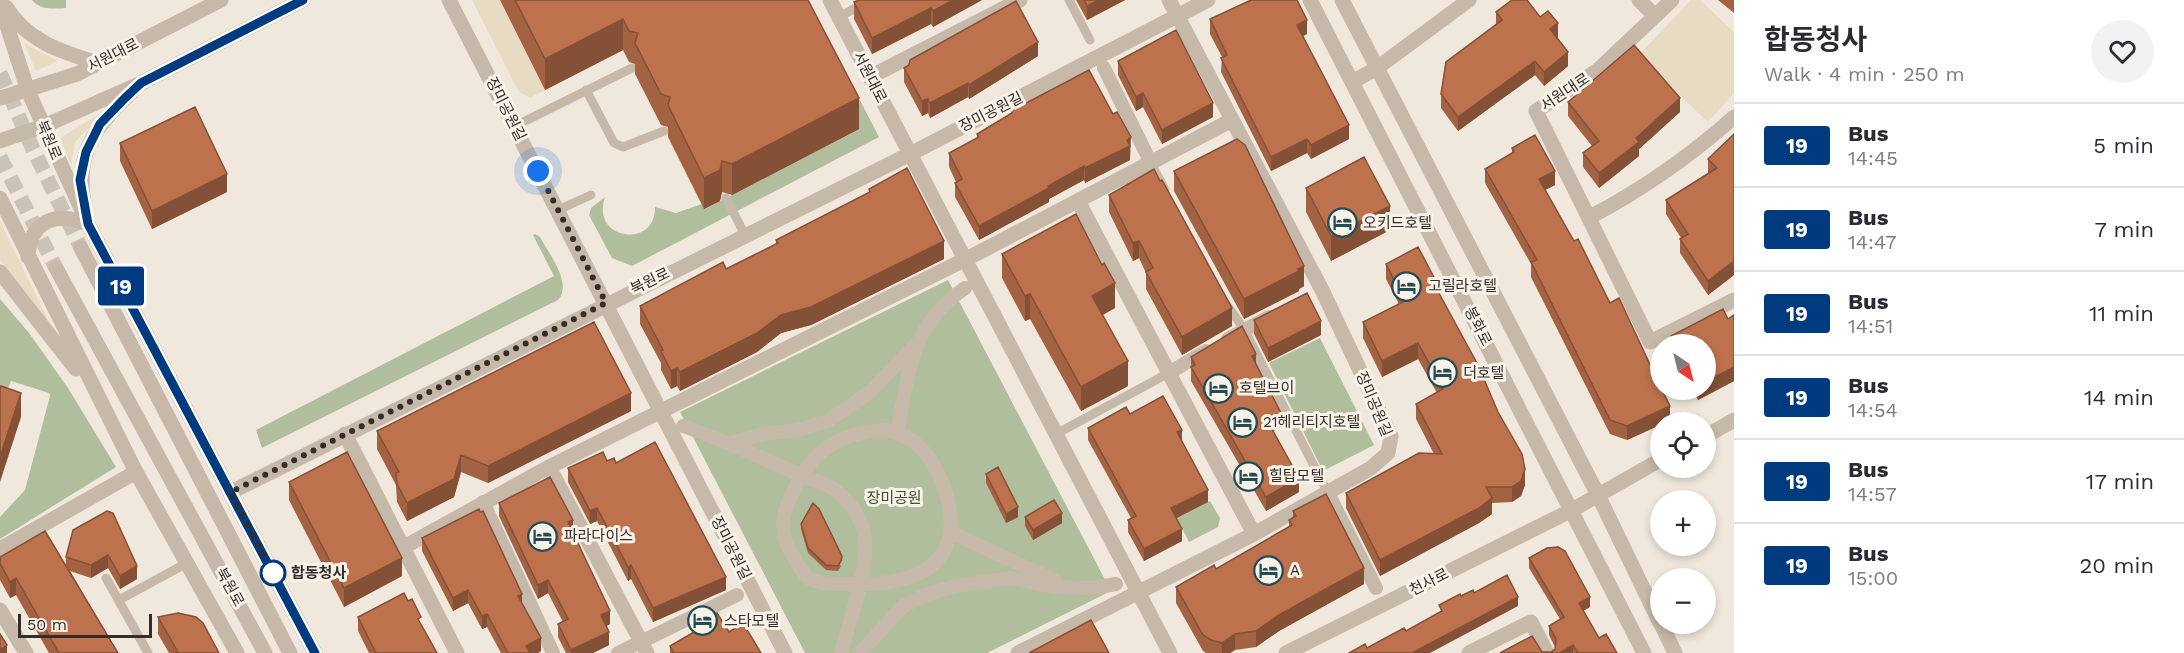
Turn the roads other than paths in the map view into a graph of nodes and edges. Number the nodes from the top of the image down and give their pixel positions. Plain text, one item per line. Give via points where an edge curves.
1 (3, 0) edge
2 (221, 0) edge
3 (303, 0) edge
4 (450, 0) edge
5 (830, 0) edge
6 (870, 0) edge
7 (1020, 0) edge
8 (1069, 0) edge
9 (1169, 0) edge
10 (1208, 0) edge
11 (1310, 0) edge
12 (1342, 0) edge
13 (1469, 0) edge
14 (1639, 0) edge
15 (1672, 0) edge
16 (0, 4) edge
17 (1177, 16) junction
18 (1655, 16) junction
19 (839, 17) junction
20 (1090, 40) dead end
21 (98, 63) junction
22 (632, 68) dead end
23 (1104, 68) dead end
24 (1377, 68) junction
25 (870, 77) junction
26 (1354, 81) junction
27 (141, 83) junction
28 (586, 90) junction
29 (28, 91) junction
30 (0, 98) edge
31 (1734, 117) edge
32 (1232, 120) junction
33 (44, 126) junction
34 (515, 126) junction
35 (664, 130) dead end
36 (0, 141) edge
37 (910, 154) junction
38 (1151, 163) junction
39 (591, 195) dead end
40 (0, 198) edge
41 (726, 198) dead end
42 (1078, 201) junction
43 (1173, 204) edge
44 (558, 210) junction
45 (1590, 217) junction
46 (88, 224) junction
47 (745, 235) junction
48 (81, 248) tunnel mouth
49 (28, 257) junction
50 (965, 259) junction
51 (56, 268) tunnel mouth
52 (0, 272) edge
53 (964, 288) dead end
54 (1222, 297) edge
55 (1734, 300) edge
56 (606, 303) junction
57 (1283, 310) edge
58 (1244, 329) junction
59 (916, 344) junction
60 (1167, 374) junction
61 (100, 402) junction
62 (661, 410) junction
63 (1734, 420) edge
64 (683, 426) dead end
65 (1716, 430) edge
66 (897, 432) junction
67 (345, 434) junction
68 (1056, 434) junction
69 (731, 443) junction
70 (1650, 466) edge
71 (549, 467) junction
72 (136, 472) junction
73 (800, 474) junction
74 (231, 492) junction
75 (1328, 493) junction
76 (1598, 495) junction
77 (483, 502) junction
78 (1572, 510) junction
79 (952, 533) junction
80 (1254, 534) junction
81 (404, 547) junction
82 (0, 549) edge
83 (187, 563) junction
84 (106, 578) dead end
85 (859, 584) junction
86 (1116, 584) dead end
87 (1071, 588) junction
88 (1376, 588) dead end
89 (1138, 593) junction
90 (737, 596) dead end
91 (119, 600) junction
92 (1650, 601) edge
93 (0, 610) edge
94 (1666, 634) edge
95 (644, 648) edge
96 (26, 653) edge
97 (148, 653) edge
98 (237, 653) edge
99 (266, 653) edge
100 (290, 653) edge
101 (315, 653) edge
102 (457, 653) edge
103 (553, 653) edge
104 (618, 653) edge
105 (785, 653) edge
106 (841, 653) edge
107 (860, 653) edge
108 (1018, 653) edge
109 (1170, 653) edge
110 (1286, 653) edge
111 (1469, 653) edge
112 (1547, 653) edge
113 (1644, 653) edge
114 (1675, 653) edge

1 - 21 street via 17,23 35,38
2 - 21 street, 서원대로
3 - 27 street
4 - 34 street, 장미공원길
5 - 19 street, 서원대로
6 - 19 lane
7 - 25 street
8 - 20 lane
9 - 17 street, 장미공원길
10 - 17 street, 장미공원길
11 - 26 street, 봉화로
12 - 24 street, 봉화로
13 - 24 street
14 - 18 street
15 - 18 street, 서원대로
16 - 29 street, 북원로
17 - 32 street, 장미공원길
17 - 37 street, 장미공원길
18 - 45 street, 서원대로 via 1598,70 1536,111
19 - 25 street, 서원대로
21 - 29 street, 서원대로
22 - 28 lane
23 - 38 street
24 - 26 street
24 - 76 street, 봉화로
25 - 37 street, 서원대로
26 - 78 street, 봉화로
27 - 33 street
27 - 46 street via 100,124 86,152 80,180
28 - 34 lane
28 - 35 lane via 614,143 623,147
29 - 30 street, 서원대로
29 - 33 street, 북원로
31 - 45 street via 1648,185
32 - 38 street
32 - 75 street, 장미공원길 via 1391,436 1388,453 1371,468
33 - 36 street
33 - 46 street, 북원로
34 - 44 street, 장미공원길
37 - 47 street, 북원로
37 - 50 street
38 - 42 street
38 - 43 lane
39 - 44 lane
40 - 49 street, 북원로
41 - 47 lane
42 - 50 street
42 - 60 street
44 - 56 street, 장미공원길
45 - 55 street, 서원대로 via 1650,342
46 - 49 street via 74,218 42,223 29,242
46 - 74 street, 북원로
47 - 56 street, 북원로
48 - 100 street, 북원로
49 - 61 street, 북원로
50 - 62 street
50 - 68 street
51 - 99 street, 북원로
52 - 61 street
53 - 59 street via 935,313
54 - 58 lane
56 - 62 street, 장미공원길
56 - 67 street, 북원로
57 - 58 street
58 - 60 street
58 - 75 lane
59 - 66 street
59 - 69 street via 871,391 828,421
60 - 68 lane
60 - 80 street
61 - 72 street, 북원로
62 - 71 street
62 - 105 street, 장미공원길
63 - 65 street
64 - 69 street
66 - 73 street via 862,431 836,442
66 - 79 street via 920,444 937,469 952,517
67 - 74 street, 북원로
67 - 81 street
68 - 89 street
69 - 73 street
70 - 76 street
71 - 77 street
71 - 95 street
72 - 82 street
72 - 83 street, 북원로
73 - 85 street via 838,491 860,520 866,541
73 - 85 street via 783,514 786,544 808,578
74 - 101 street, 북원로
75 - 80 street, 장미공원길
75 - 88 street
76 - 78 street, 천사로
76 - 92 street, 봉화로
77 - 81 street
77 - 103 street
78 - 110 street, 천사로
78 - 113 street, 봉화로
79 - 85 street via 946,550 915,576 884,584
79 - 87 street
80 - 89 street, 장미공원길
81 - 102 street
83 - 91 lane
83 - 98 street, 북원로
84 - 91 lane
85 - 106 street
86 - 87 street
87 - 107 street via 1011,578 955,586 925,595 902,608
89 - 108 street, 장미공원길
89 - 109 street
90 - 95 street, 장미공원길
91 - 97 lane
93 - 96 street
94 - 114 street, 봉화로
95 - 104 street, 장미공원길
111 - 112 street via 1531,622

